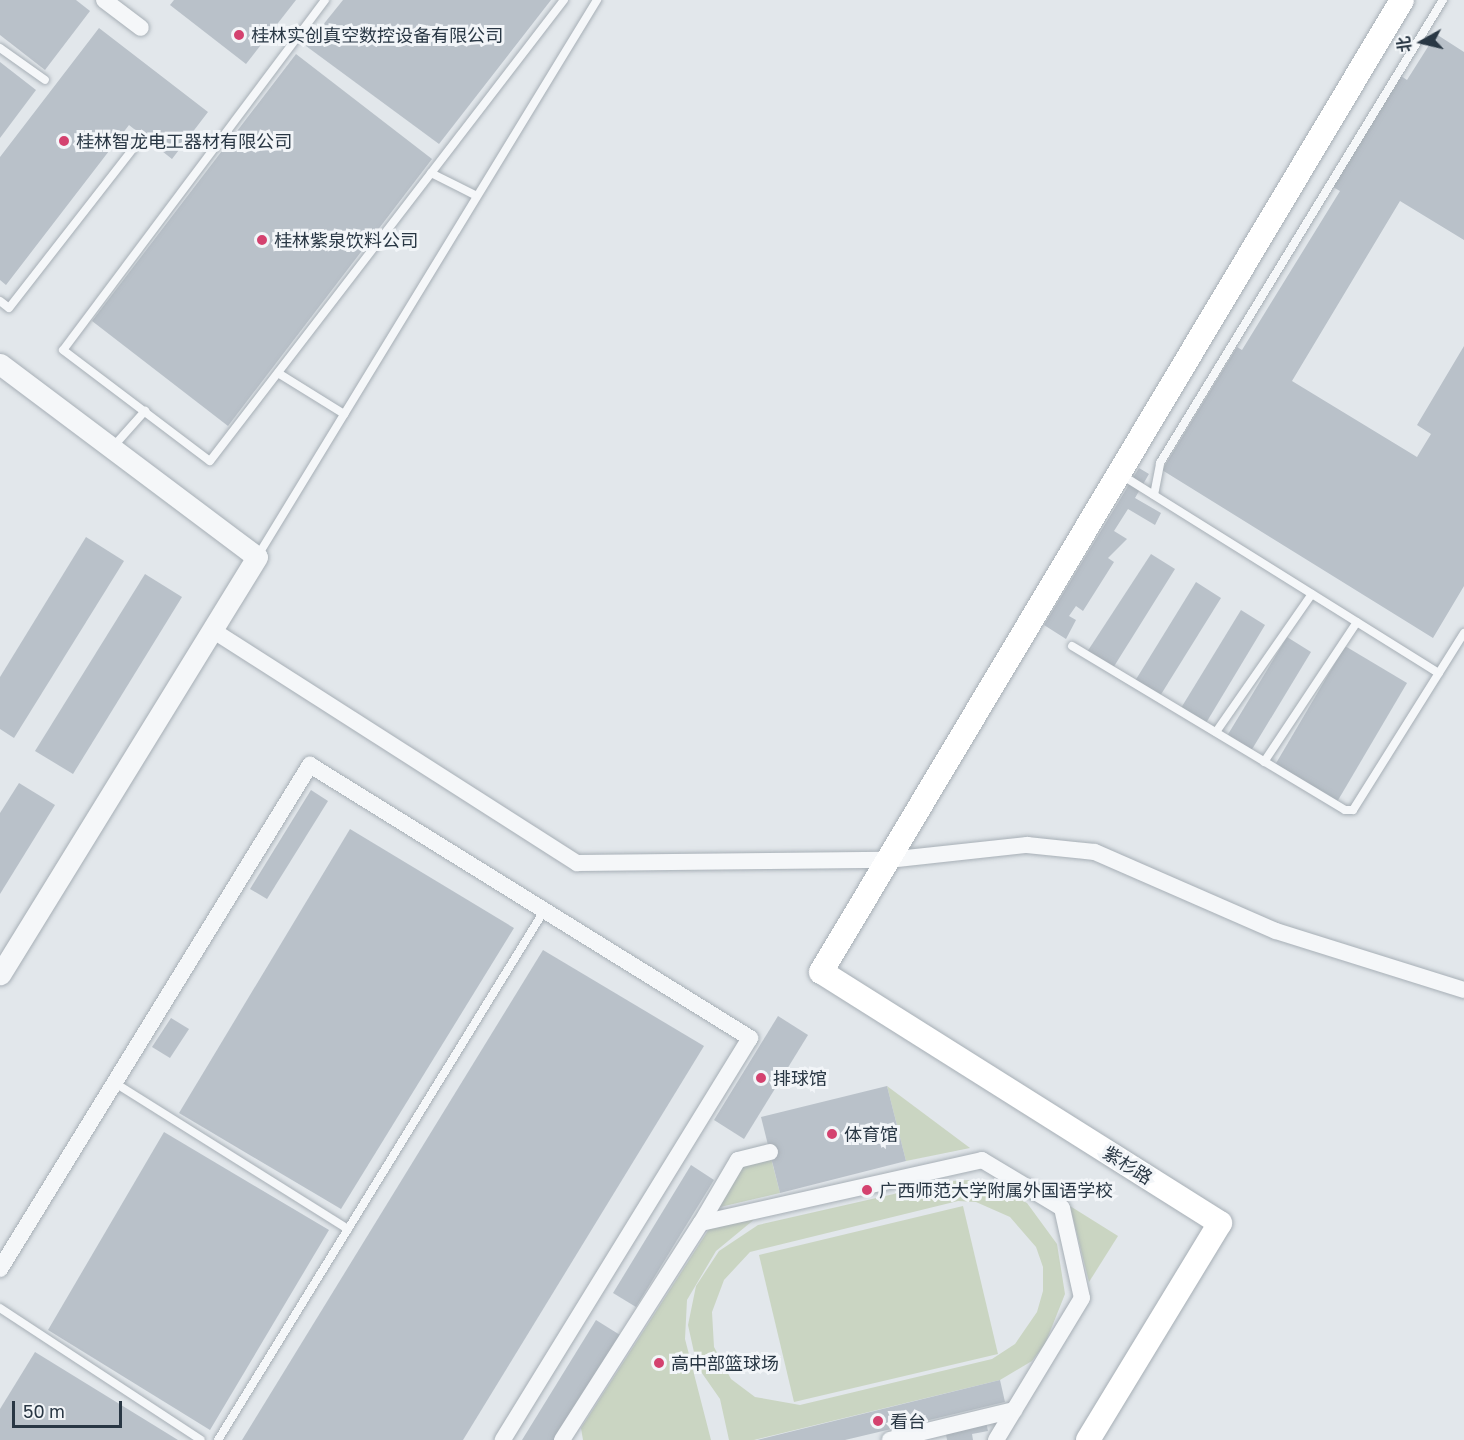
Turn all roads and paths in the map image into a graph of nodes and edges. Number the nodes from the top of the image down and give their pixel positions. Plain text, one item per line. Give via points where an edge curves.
1 (104, 0) edge
2 (326, 0) edge
3 (564, 0) edge
4 (597, 0) edge
5 (1402, 0) edge
6 (1443, 0) edge
7 (141, 28) dead end
8 (0, 48) edge
9 (45, 80) dead end
10 (134, 148) dead end
11 (431, 173) junction
12 (477, 196) junction
13 (0, 301) edge
14 (0, 364) edge
15 (278, 373) junction
16 (145, 411) junction
17 (344, 414) junction
18 (111, 448) junction
19 (1119, 474) junction
20 (1154, 495) junction
21 (257, 557) junction
22 (1312, 594) junction
23 (1357, 622) junction
24 (214, 631) junction
25 (1464, 633) edge
26 (1072, 646) dead end
27 (1439, 673) junction
28 (1216, 732) junction
29 (1264, 762) junction
30 (888, 860) junction
31 (544, 911) junction
32 (0, 974) edge
33 (1464, 990) edge
34 (115, 1083) junction
35 (770, 1152) dead end
36 (701, 1223) junction
37 (348, 1229) junction
38 (0, 1269) edge
39 (0, 1308) edge
40 (1014, 1410) junction
41 (929, 1435) edge
42 (201, 1440) edge
43 (218, 1440) edge
44 (503, 1440) edge
45 (562, 1440) edge
46 (890, 1440) edge
47 (996, 1440) edge
48 (1088, 1440) edge

1 - 7 street
2 - 16 lane via 63,350
3 - 11 lane
4 - 12 lane
5 - 19 main road
6 - 20 lane via 1160,463
8 - 9 lane
10 - 13 lane via 9,308
11 - 12 lane
11 - 15 lane
12 - 17 lane
14 - 18 street
15 - 16 lane via 210,461
15 - 17 lane
16 - 18 lane
17 - 21 lane
18 - 21 street
19 - 20 lane
19 - 30 main road
20 - 22 lane
21 - 24 street
22 - 23 lane
22 - 28 lane
23 - 27 lane
23 - 29 lane
24 - 30 street via 577,863
24 - 32 street
25 - 27 lane
26 - 28 lane
27 - 29 lane via 1353,810 1345,810
28 - 29 lane
30 - 33 street via 1028,845 1095,852 1276,931
30 - 48 main road, 紫杉路 via 821,972 1220,1223
31 - 34 street via 310,765
31 - 37 lane
31 - 44 street via 750,1038
34 - 37 lane
34 - 38 street
35 - 36 street via 738,1160
36 - 40 street via 982,1160 1062,1208 1082,1298
36 - 45 street
37 - 43 lane
39 - 42 lane
40 - 41 street
40 - 47 street
41 - 46 street

